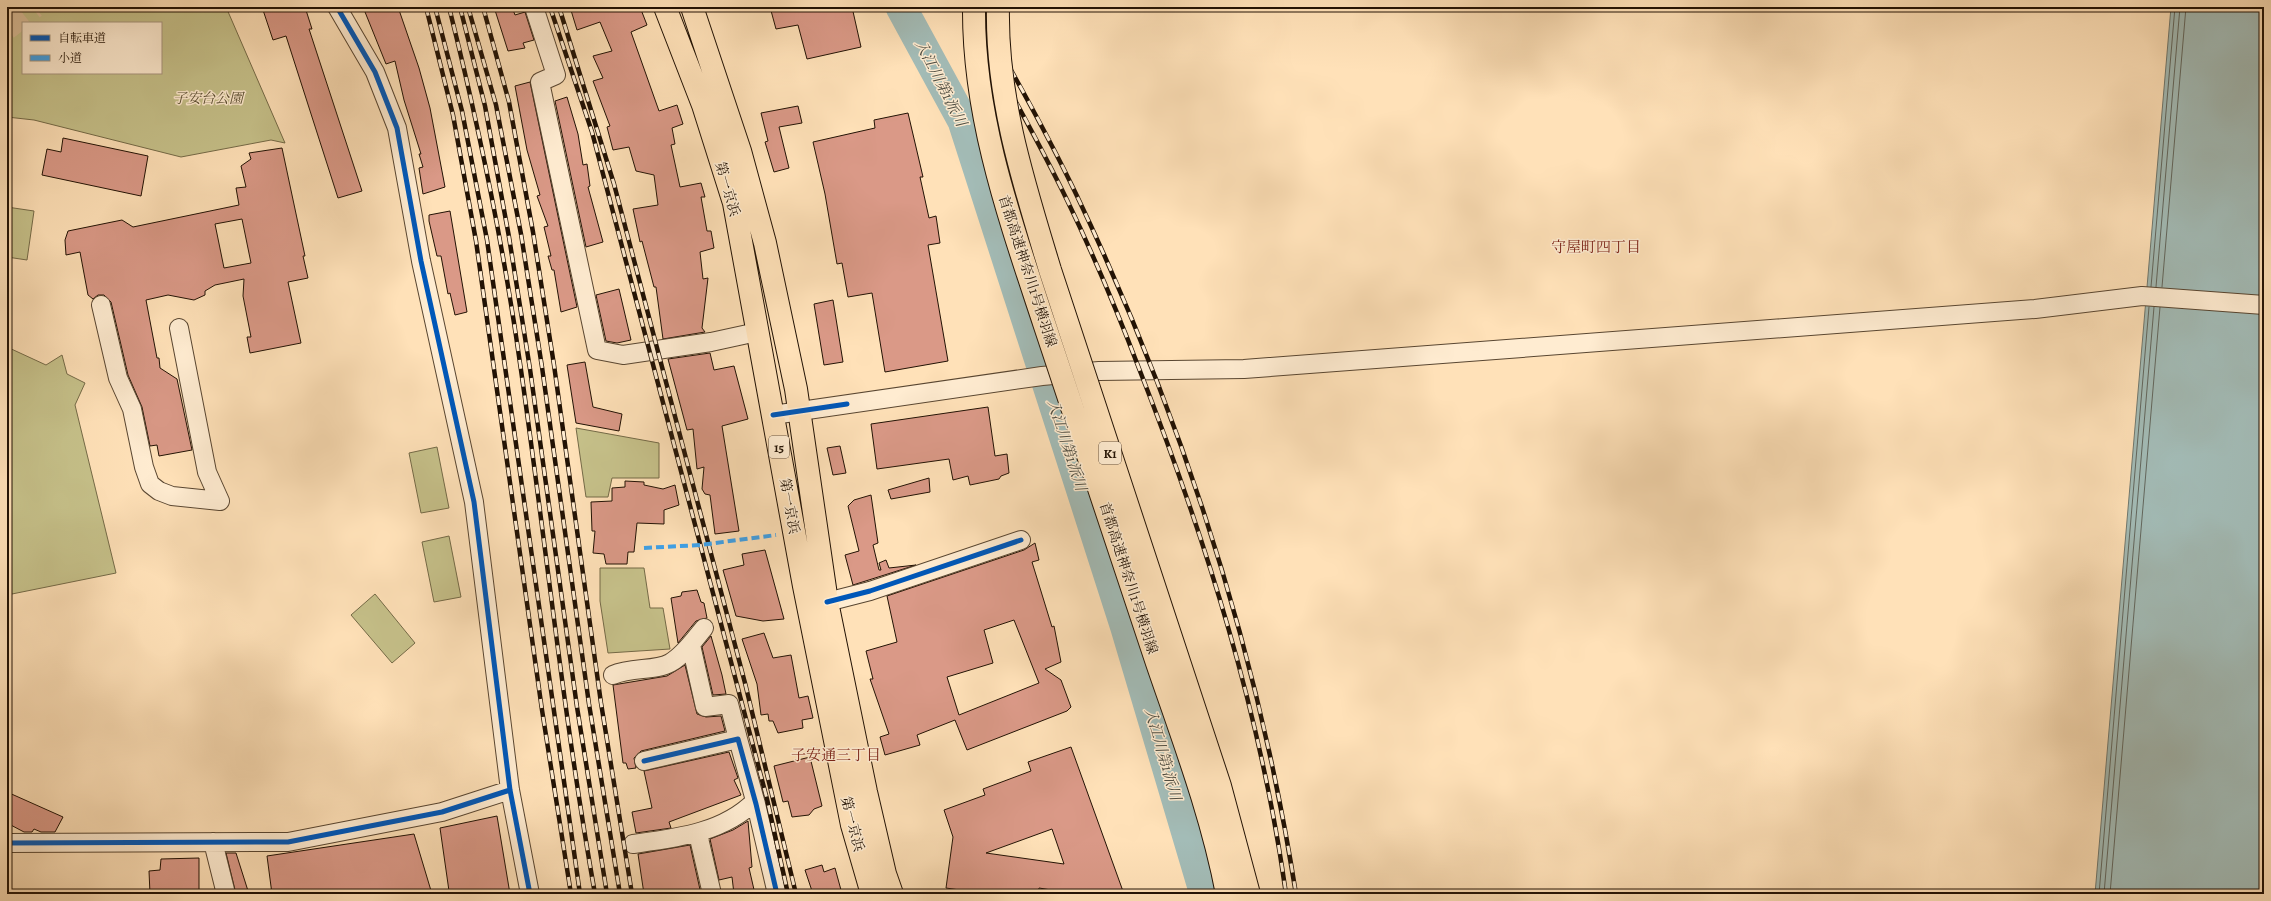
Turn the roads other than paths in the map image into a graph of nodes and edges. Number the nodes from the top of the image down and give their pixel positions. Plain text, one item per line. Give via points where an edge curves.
1 (337, 7) edge
2 (534, 7) edge
3 (665, 7) edge
4 (692, 7) edge
5 (974, 7) edge
6 (998, 7) edge
7 (101, 305) dead end
8 (2264, 305) edge
9 (179, 328) dead end
10 (756, 332) junction
11 (799, 412) junction
12 (773, 415) junction
13 (1021, 540) dead end
14 (827, 602) junction
15 (704, 628) dead end
16 (691, 645) junction
17 (613, 675) dead end
18 (738, 739) junction
19 (644, 761) dead end
20 (510, 790) junction
21 (756, 801) junction
22 (698, 834) junction
23 (1212, 834) junction
24 (213, 842) junction
25 (7, 843) edge
26 (633, 844) dead end
27 (226, 894) edge
28 (530, 894) edge
29 (712, 894) edge
30 (777, 894) edge
31 (872, 894) edge
32 (892, 894) edge
33 (1222, 894) edge
34 (1227, 894) edge
35 (1249, 894) edge

1 - 20 street via 374,72 397,128 421,261 474,502
2 - 10 street via 556,75 540,82 597,350 623,355 711,342
3 - 10 highway, 第一京浜 / 15 via 703,105 734,203
4 - 11 highway, 第一京浜 / 15 via 740,151 765,243
5 - 23 highway, 首都高速神奈川1号横羽線 / K1, bridge via 975,61 980,98 998,175
6 - 35 highway, 首都高速神奈川1号横羽線 / K1, bridge via 997,28 1003,90 1009,125 1032,210 1220,786
7 - 9 street via 118,378 132,409 150,484 172,496 220,501 207,472
8 - 11 street, bridge via 2142,296 2035,309 1244,369 1099,371 987,383
10 - 12 highway, 第一京浜 / 15
11 - 12 street
11 - 14 highway, 第一京浜 / 15
12 - 31 highway, 第一京浜 / 15 via 852,825
13 - 14 street via 870,591
14 - 32 highway, 第一京浜 / 15 via 866,792
15 - 16 street
16 - 17 street via 669,663 626,669
16 - 18 street via 705,707 729,704
18 - 19 street
18 - 21 street
20 - 24 street via 442,812 288,842
20 - 28 street
21 - 22 street via 740,814
21 - 30 street
22 - 26 street
22 - 29 street
23 - 33 highway, bridge
23 - 34 highway, 首都高速神奈川1号横羽線 / K1, bridge
24 - 25 street
24 - 27 street

